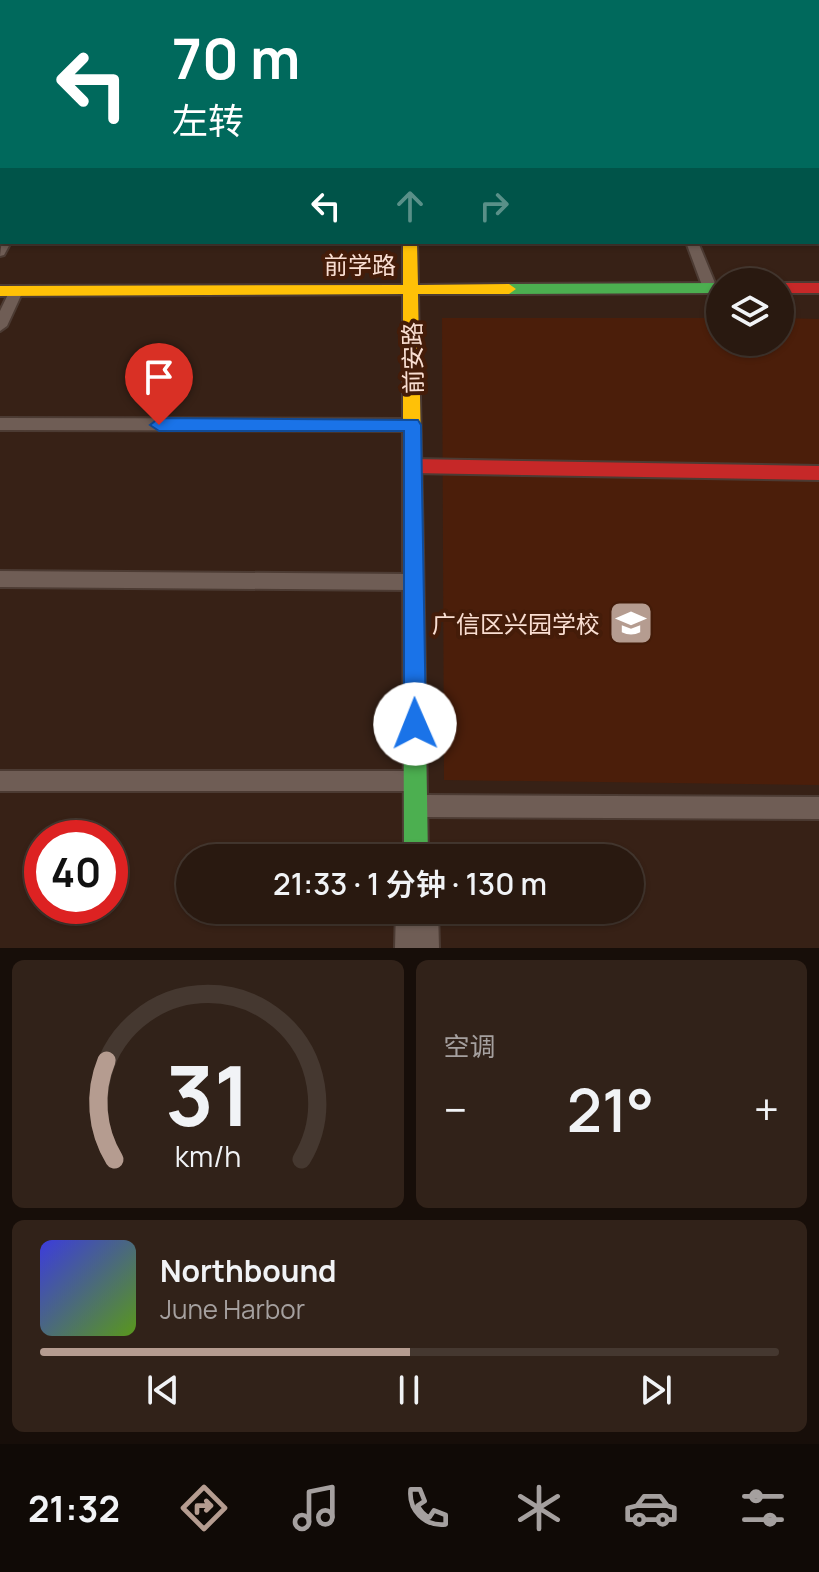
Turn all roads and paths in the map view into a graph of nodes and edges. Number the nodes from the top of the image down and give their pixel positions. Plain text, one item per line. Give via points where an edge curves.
1 (410, 244) edge
2 (693, 244) edge
3 (706, 270) edge
4 (411, 288) junction
5 (706, 288) edge
6 (794, 288) edge
7 (819, 288) edge
8 (8, 291) edge
9 (0, 326) edge
10 (0, 424) edge
11 (412, 425) junction
12 (413, 466) junction
13 (819, 473) edge
14 (0, 579) edge
15 (414, 582) junction
16 (0, 781) edge
17 (416, 781) junction
18 (416, 806) junction
19 (819, 808) edge
20 (416, 844) edge
21 (417, 924) edge
22 (417, 948) edge

1 - 4 street, 前安路
2 - 3 lane
4 - 5 street, 前学路
4 - 8 street, 前学路
4 - 11 street, 前安路
6 - 7 street
8 - 9 lane
10 - 11 lane
11 - 12 street, 前安路
12 - 13 street
12 - 15 street, 前安路
14 - 15 lane
15 - 17 street, 前安路
16 - 17 lane
17 - 18 street, 前安路
18 - 19 lane
18 - 20 street, 前安路
21 - 22 street

